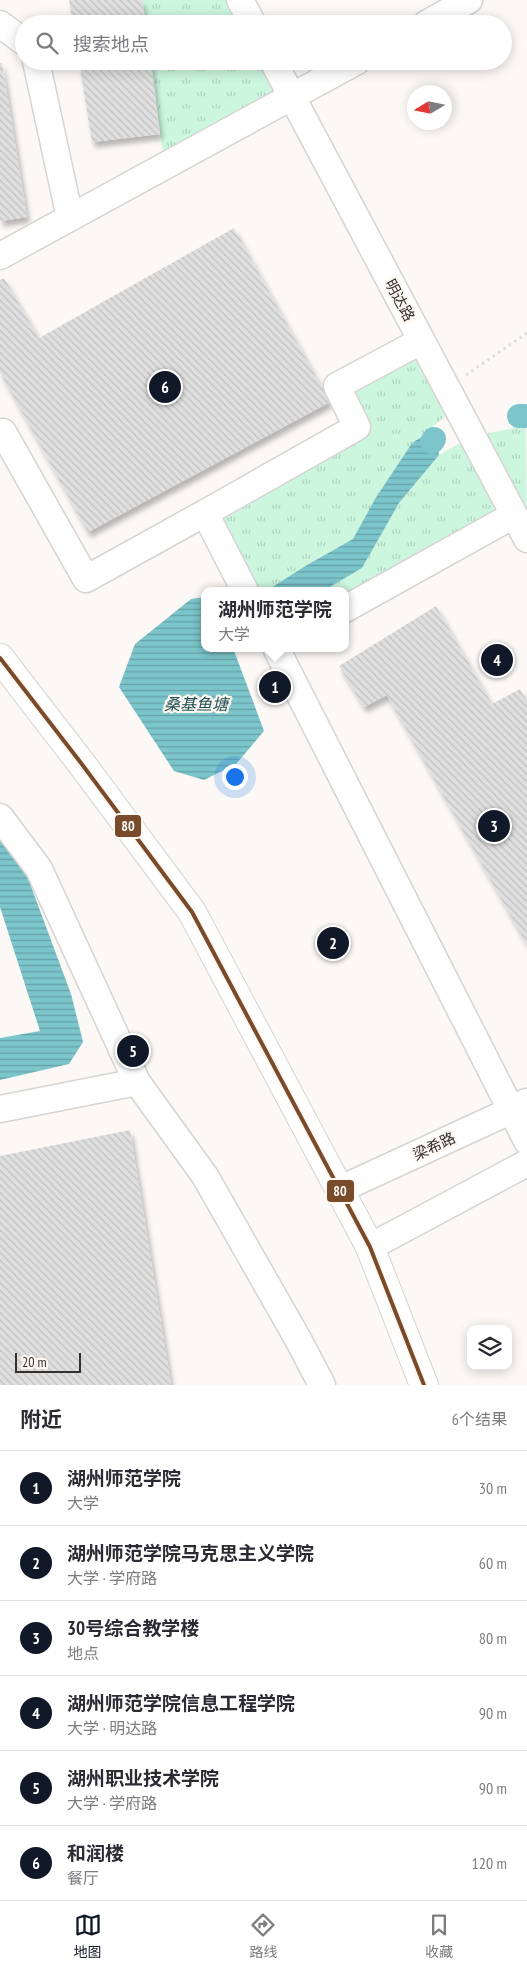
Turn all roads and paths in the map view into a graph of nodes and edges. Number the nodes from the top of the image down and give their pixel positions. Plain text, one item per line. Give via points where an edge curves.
1 (240, 0) edge
2 (469, 0) edge
3 (248, 15) edge
4 (442, 15) edge
5 (0, 24) edge
6 (15, 35) edge
7 (38, 70) edge
8 (278, 70) edge
9 (341, 70) edge
10 (292, 97) junction
11 (70, 218) junction
12 (0, 256) edge
13 (527, 334) edge
14 (422, 341) junction
15 (447, 388) junction
16 (0, 433) edge
17 (205, 513) junction
18 (514, 515) junction
19 (527, 539) edge
20 (243, 587) edge
21 (349, 607) edge
22 (278, 652) edge
23 (0, 658) edge
24 (0, 817) edge
25 (137, 1082) junction
26 (520, 1106) edge
27 (0, 1109) edge
28 (527, 1141) edge
29 (527, 1163) edge
30 (340, 1190) junction
31 (370, 1247) junction
32 (322, 1385) edge
33 (424, 1385) edge

1 - 3 street
2 - 4 street
5 - 6 street
7 - 11 street
8 - 10 street, 明达路
9 - 10 street
10 - 11 street
10 - 14 street, 明达路
11 - 12 street
13 - 15 path
14 - 15 street, 明达路
14 - 17 street via 337,386 357,426
15 - 18 street, 明达路
16 - 17 street via 3,432 86,579
17 - 20 street
18 - 19 street, 明达路
18 - 21 street
22 - 26 street
23 - 30 main road via 192,912
24 - 25 street via 39,870
25 - 27 street
25 - 32 street via 205,1176
26 - 28 street
26 - 30 street, 梁希路
29 - 31 street
30 - 31 main road
31 - 33 main road

